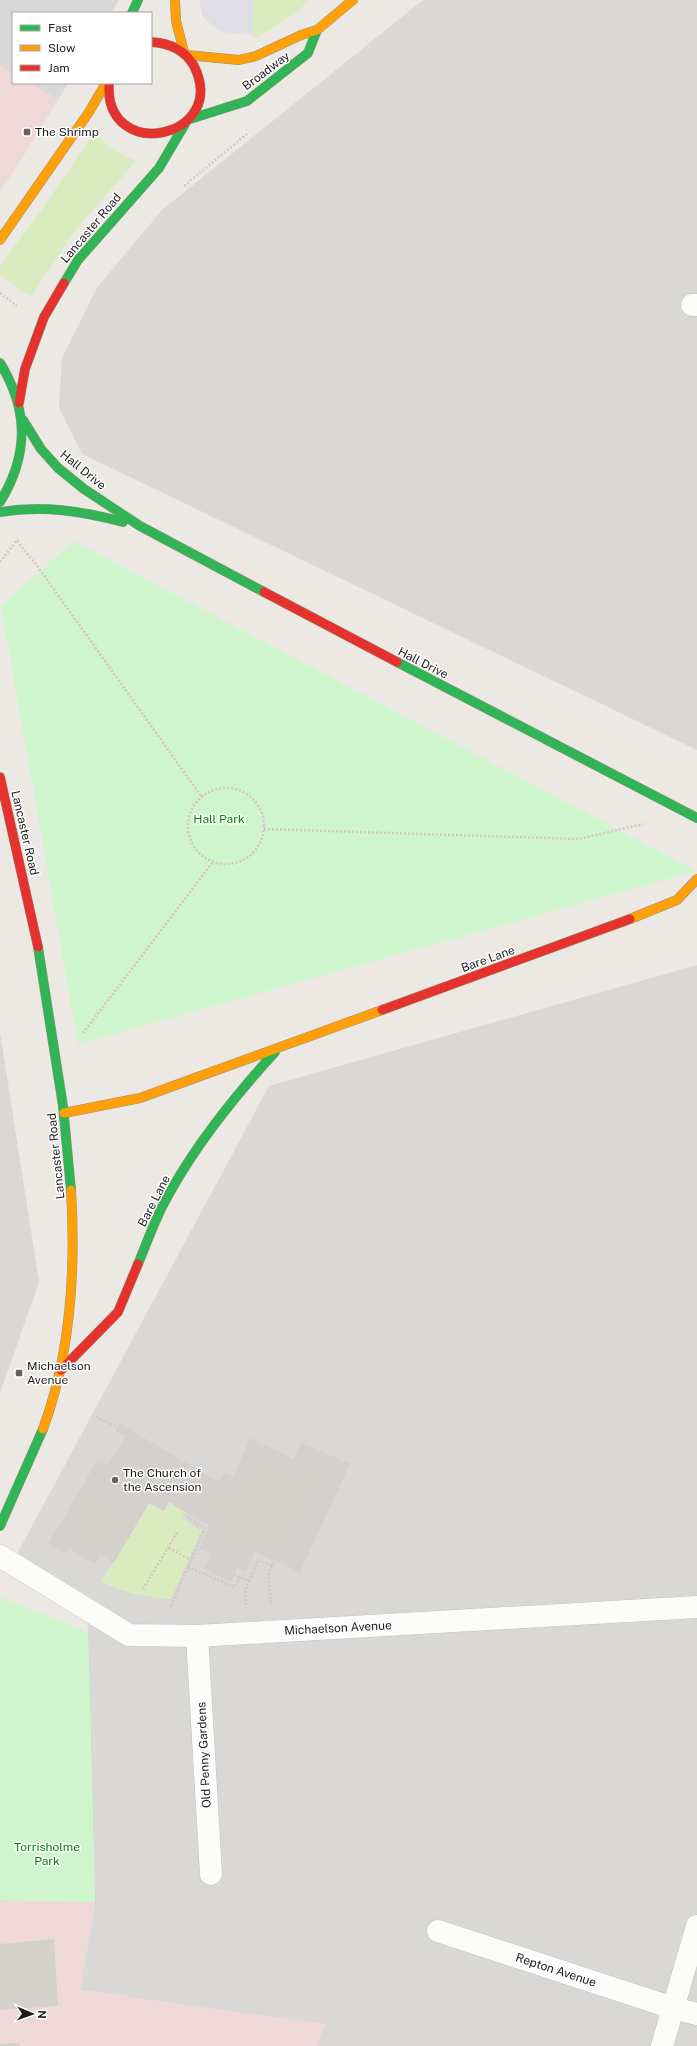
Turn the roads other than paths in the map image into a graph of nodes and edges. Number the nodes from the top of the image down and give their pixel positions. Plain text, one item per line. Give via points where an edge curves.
1 (138, 0) edge
2 (175, 0) edge
3 (353, 0) edge
4 (132, 12) edge
5 (318, 30) junction
6 (152, 42) edge
7 (185, 54) junction
8 (106, 84) edge
9 (107, 84) edge
10 (187, 121) junction
11 (0, 240) edge
12 (0, 363) edge
13 (19, 403) junction
14 (22, 420) junction
15 (0, 502) edge
16 (0, 512) edge
17 (140, 526) junction
18 (0, 777) edge
19 (697, 818) edge
20 (697, 879) edge
21 (279, 1048) junction
22 (64, 1113) junction
23 (62, 1370) junction
24 (0, 1526) edge
25 (0, 1556) edge
26 (697, 1607) edge
27 (196, 1636) junction
28 (211, 1874) dead end
29 (697, 1926) edge
30 (438, 1931) dead end
31 (673, 2008) junction
32 (697, 2014) edge
33 (662, 2046) edge

1 - 4 main road
2 - 7 main road via 176,20
3 - 5 main road, Broadway
5 - 7 main road, Broadway via 256,56 239,60
5 - 10 main road, Broadway via 308,53 247,101
6 - 7 main road, Broadway via 171,45
7 - 10 main road, Lancaster Road via 196,67 201,89 199,102
8 - 11 main road
9 - 10 main road, Broadway via 114,112 131,129 152,135 163,134 175,130
10 - 13 main road, Lancaster Road via 159,168 78,260 47,311 25,369
12 - 13 main road via 7,372
13 - 14 main road
14 - 15 main road via 19,460
14 - 17 main road, Hall Drive via 41,449 58,468 84,489
16 - 17 main road, Hall Drive via 32,508 62,509 90,513
17 - 19 main road, Hall Drive
18 - 22 main road, Lancaster Road via 39,951
20 - 21 main road, Bare Lane via 677,900 653,911
21 - 22 main road, Bare Lane via 140,1098
21 - 23 main road, Bare Lane via 224,1109 180,1176 162,1208 118,1312
22 - 23 main road, Lancaster Road via 72,1202 73,1260
23 - 24 main road, Lancaster Road via 47,1421
25 - 27 street, Michaelson Avenue via 130,1635
26 - 27 street, Michaelson Avenue
27 - 28 street, Old Penny Gardens
29 - 31 street
30 - 31 street, Repton Avenue
31 - 32 street, Repton Avenue
31 - 33 street

